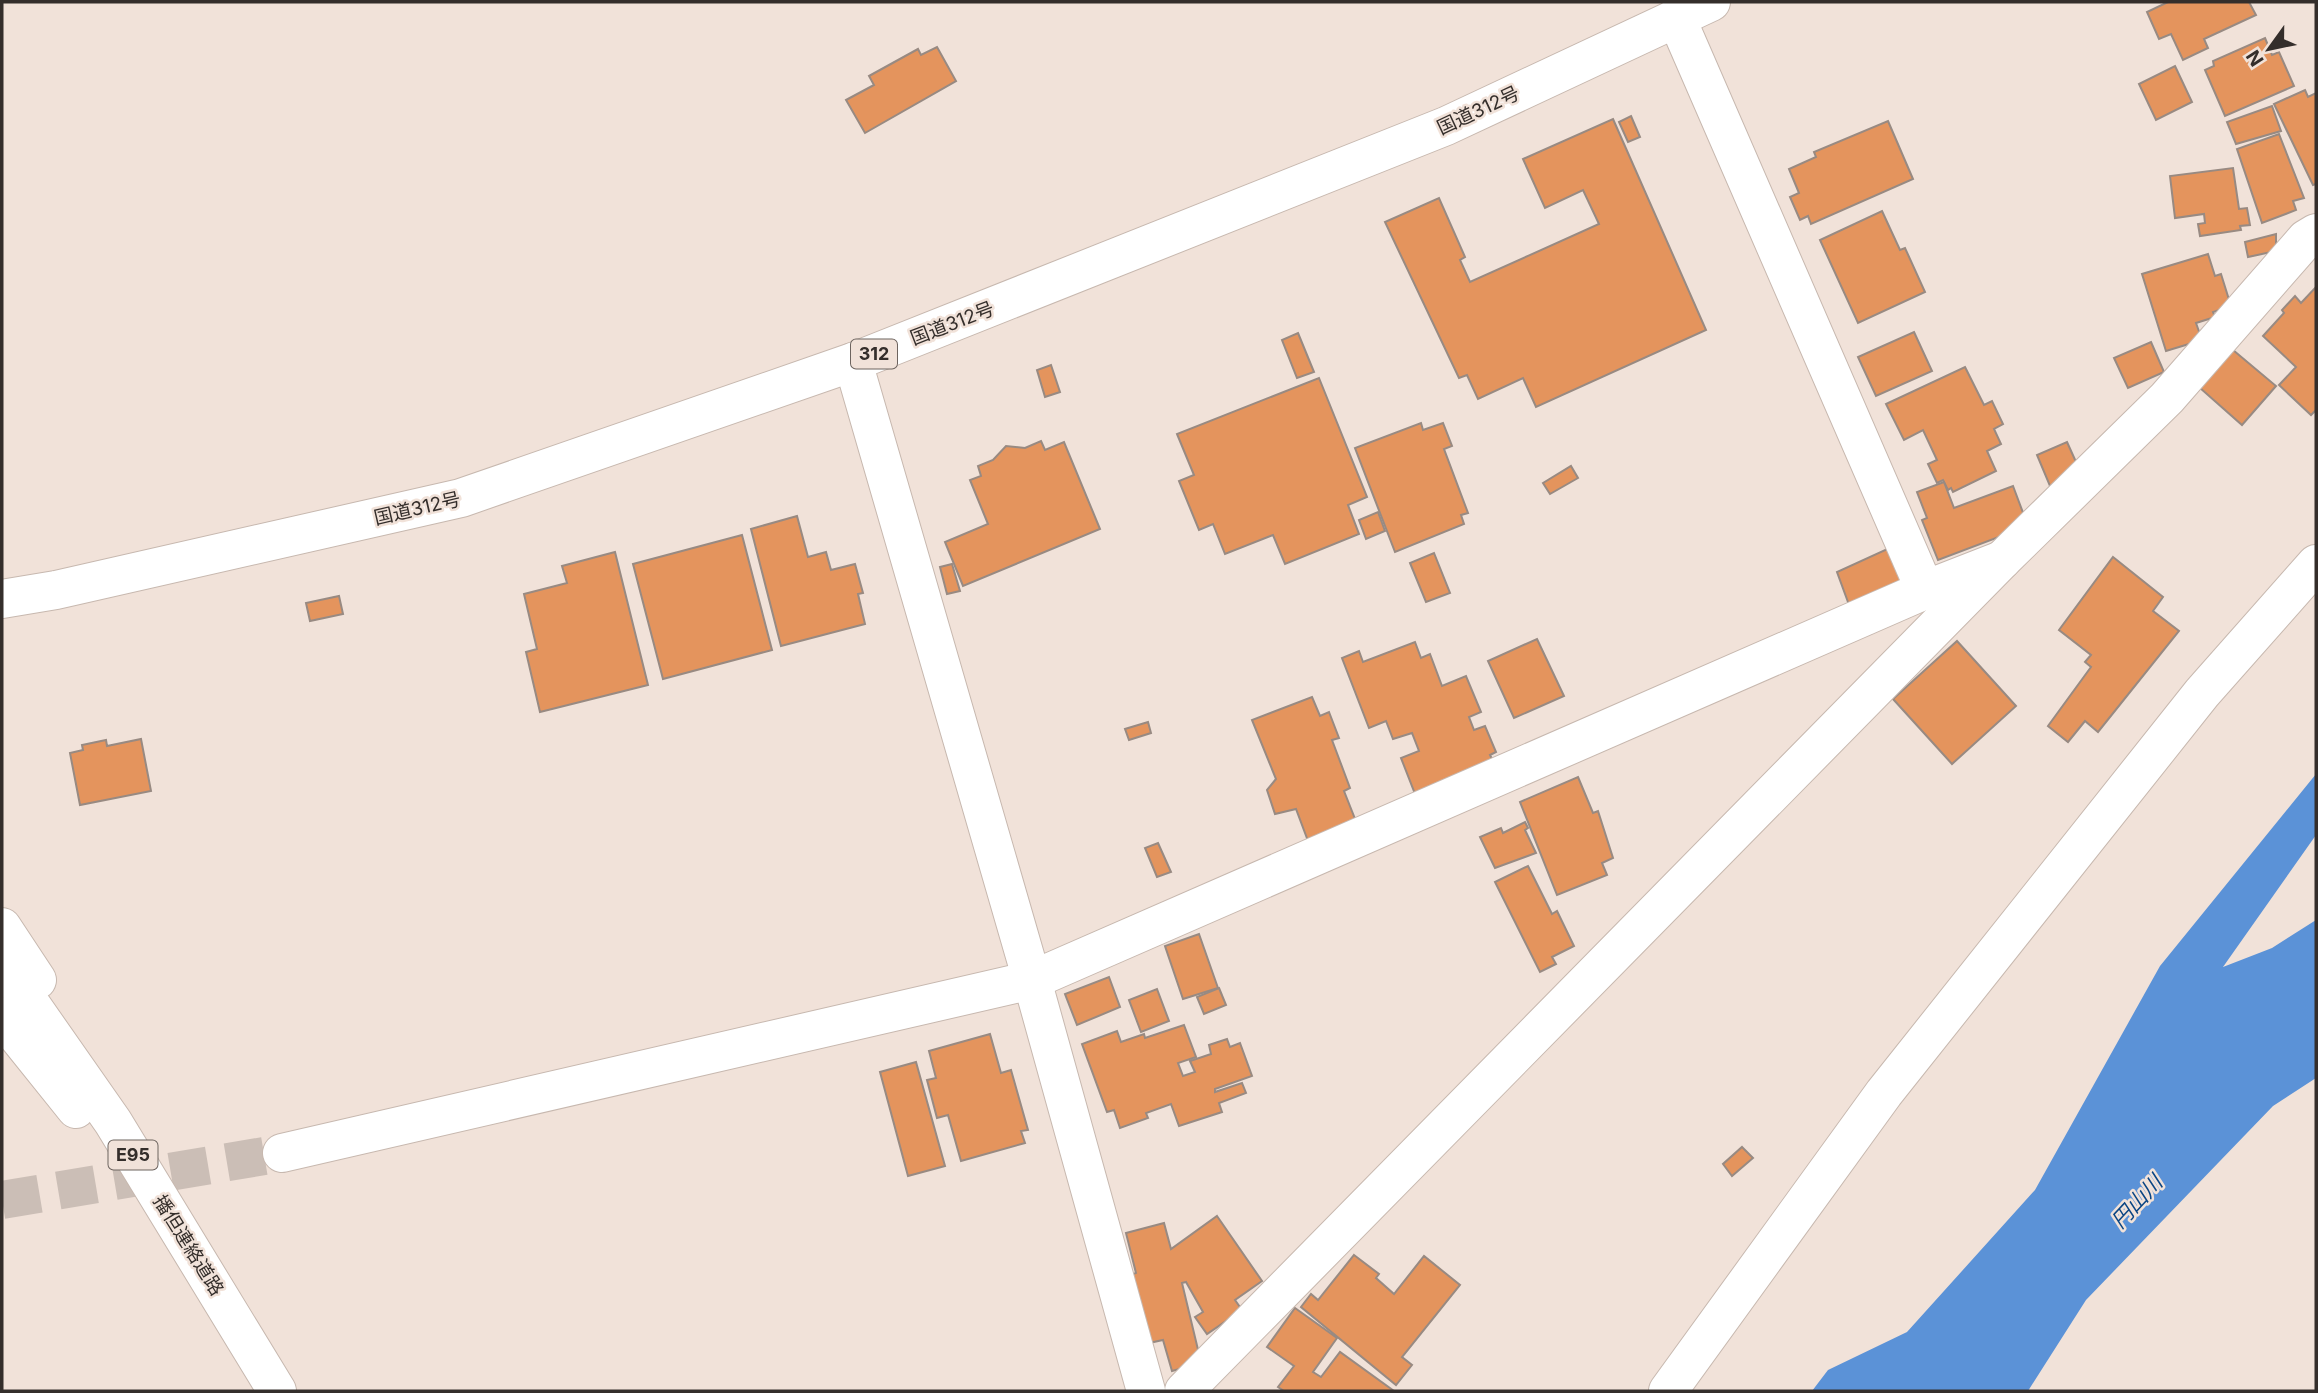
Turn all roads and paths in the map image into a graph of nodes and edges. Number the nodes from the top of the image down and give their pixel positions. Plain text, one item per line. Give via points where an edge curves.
1 (1711, 2) edge
2 (1676, 17) junction
3 (2316, 233) edge
4 (853, 362) junction
5 (2002, 560) junction
6 (2316, 564) edge
7 (1926, 590) junction
8 (2, 599) edge
9 (2, 927) edge
10 (2, 963) edge
11 (1032, 980) junction
12 (2, 1017) edge
13 (282, 1153) tunnel mouth
14 (256, 1353) junction
15 (277, 1391) edge
16 (1146, 1391) edge
17 (1184, 1391) edge
18 (1668, 1391) edge

1 - 2 main road, 国道312号 / 312
2 - 4 main road, 国道312号 / 312 via 1446,126
2 - 7 main road
3 - 5 main road via 2167,397
4 - 8 main road, 国道312号 / 312 via 461,498
4 - 11 main road
5 - 7 main road
5 - 17 main road
6 - 18 main road via 2202,693 1884,1093
7 - 11 main road
9 - 14 main road via 130,1124
10 - 14 main road, 播但連絡道路 / E95 via 113,1122
11 - 13 main road
11 - 16 main road
12 - 14 main road via 111,1155
14 - 15 main road, 播但連絡道路 / E95

